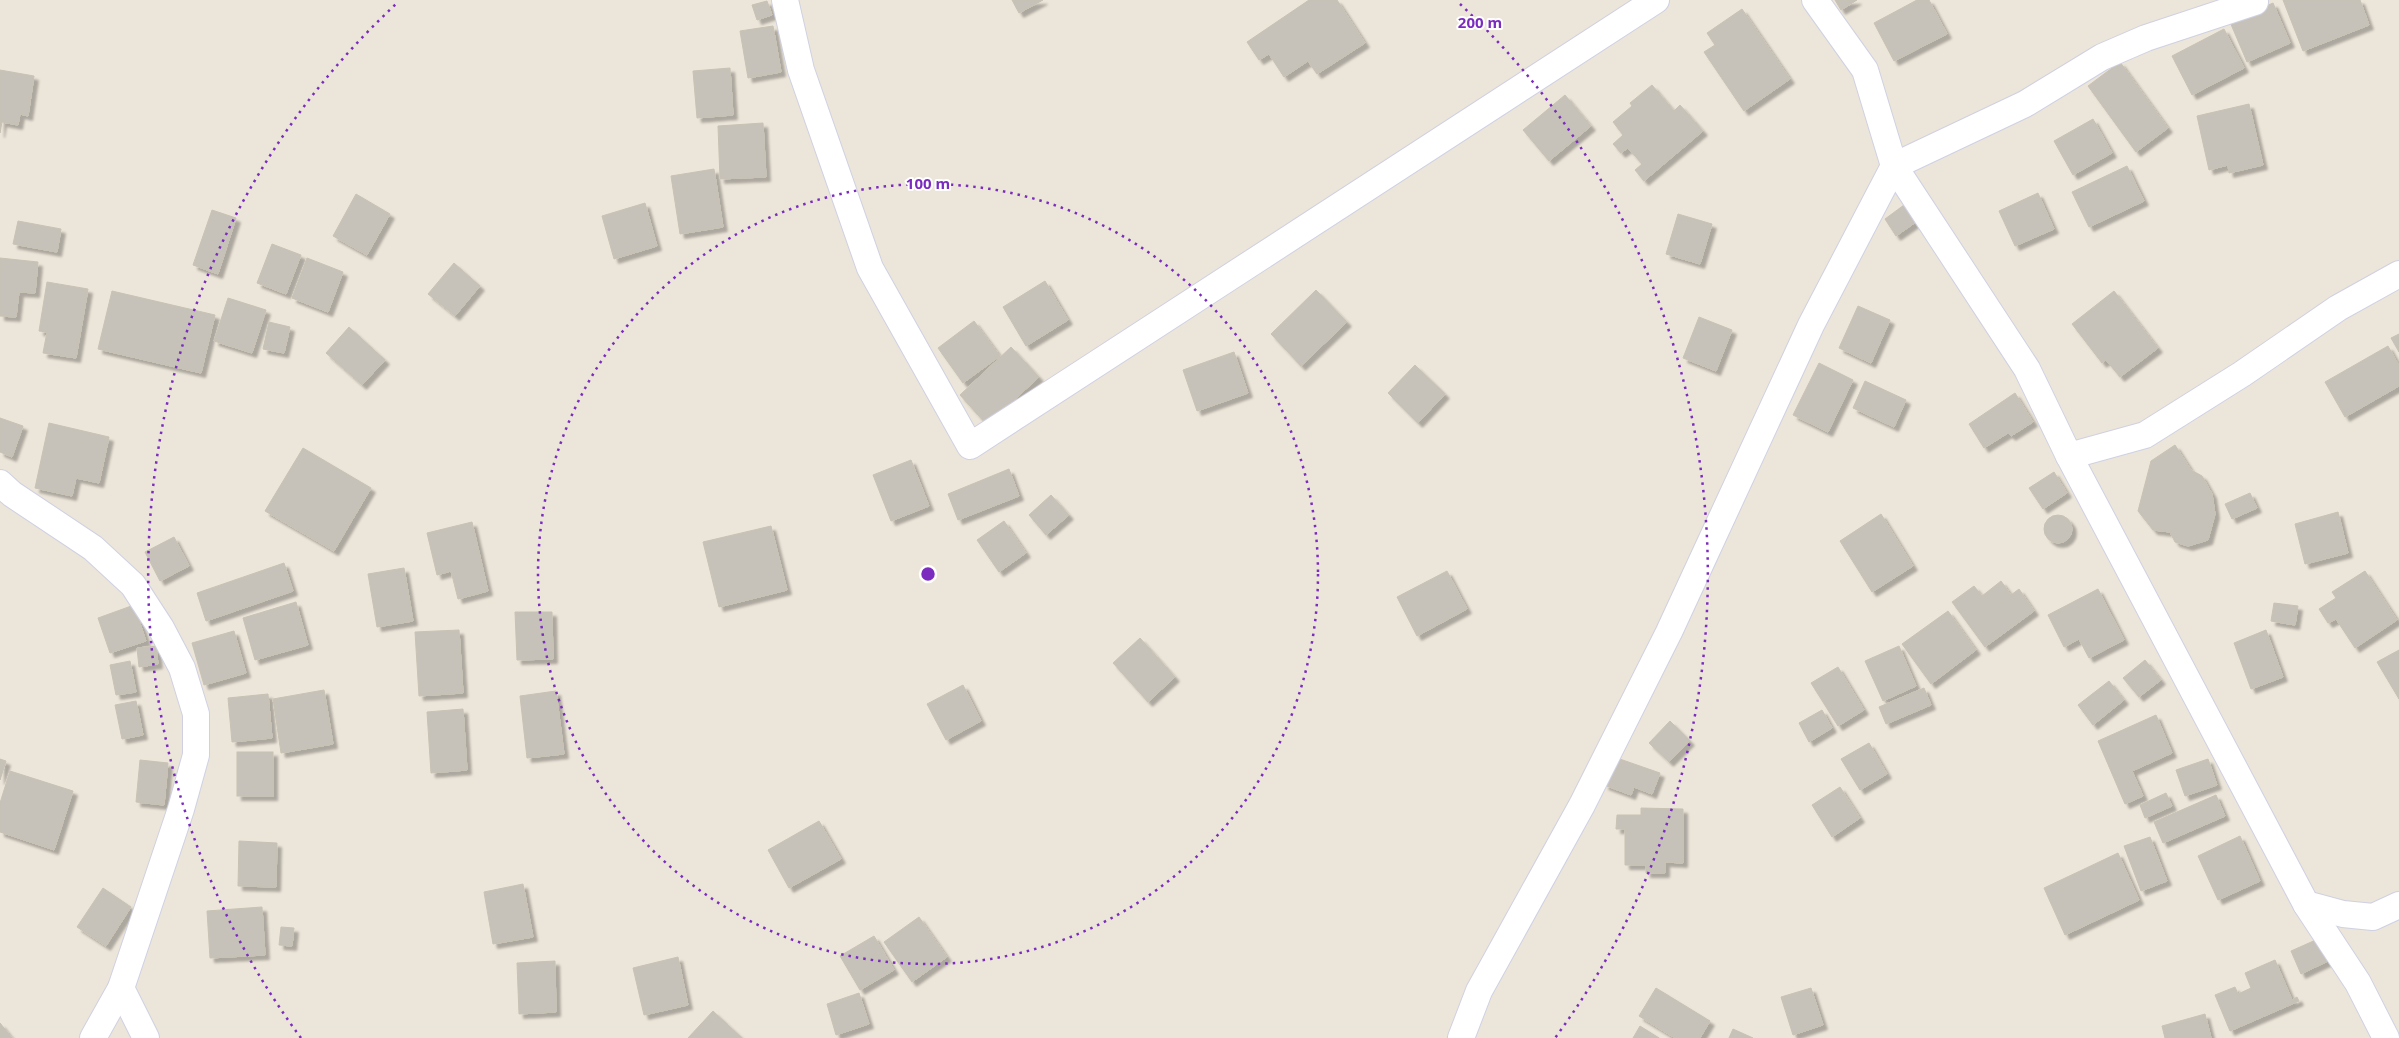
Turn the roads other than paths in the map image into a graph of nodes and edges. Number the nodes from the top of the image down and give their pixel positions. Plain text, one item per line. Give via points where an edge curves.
1 (785, 0) edge
2 (1656, 0) edge
3 (1815, 0) edge
4 (2255, 2) dead end
5 (1894, 166) junction
6 (2399, 274) edge
7 (2069, 456) junction
8 (0, 483) edge
9 (2306, 904) junction
10 (2399, 905) edge
11 (121, 988) junction
12 (93, 1038) edge
13 (146, 1038) edge
14 (1461, 1038) edge
15 (2386, 1038) edge

1 - 2 street via 801,70 870,268 970,446
3 - 5 street via 1865,70
4 - 5 street via 2146,38 2102,57 2025,104
5 - 7 street via 2027,369
5 - 14 street via 1811,325 1669,632 1582,805 1479,991
6 - 7 street via 2338,308 2145,435
7 - 9 street
8 - 11 street via 93,548 133,585 182,668 196,714 196,756
9 - 10 street via 2343,914 2373,917
9 - 15 street via 2358,983
11 - 12 street
11 - 13 street

